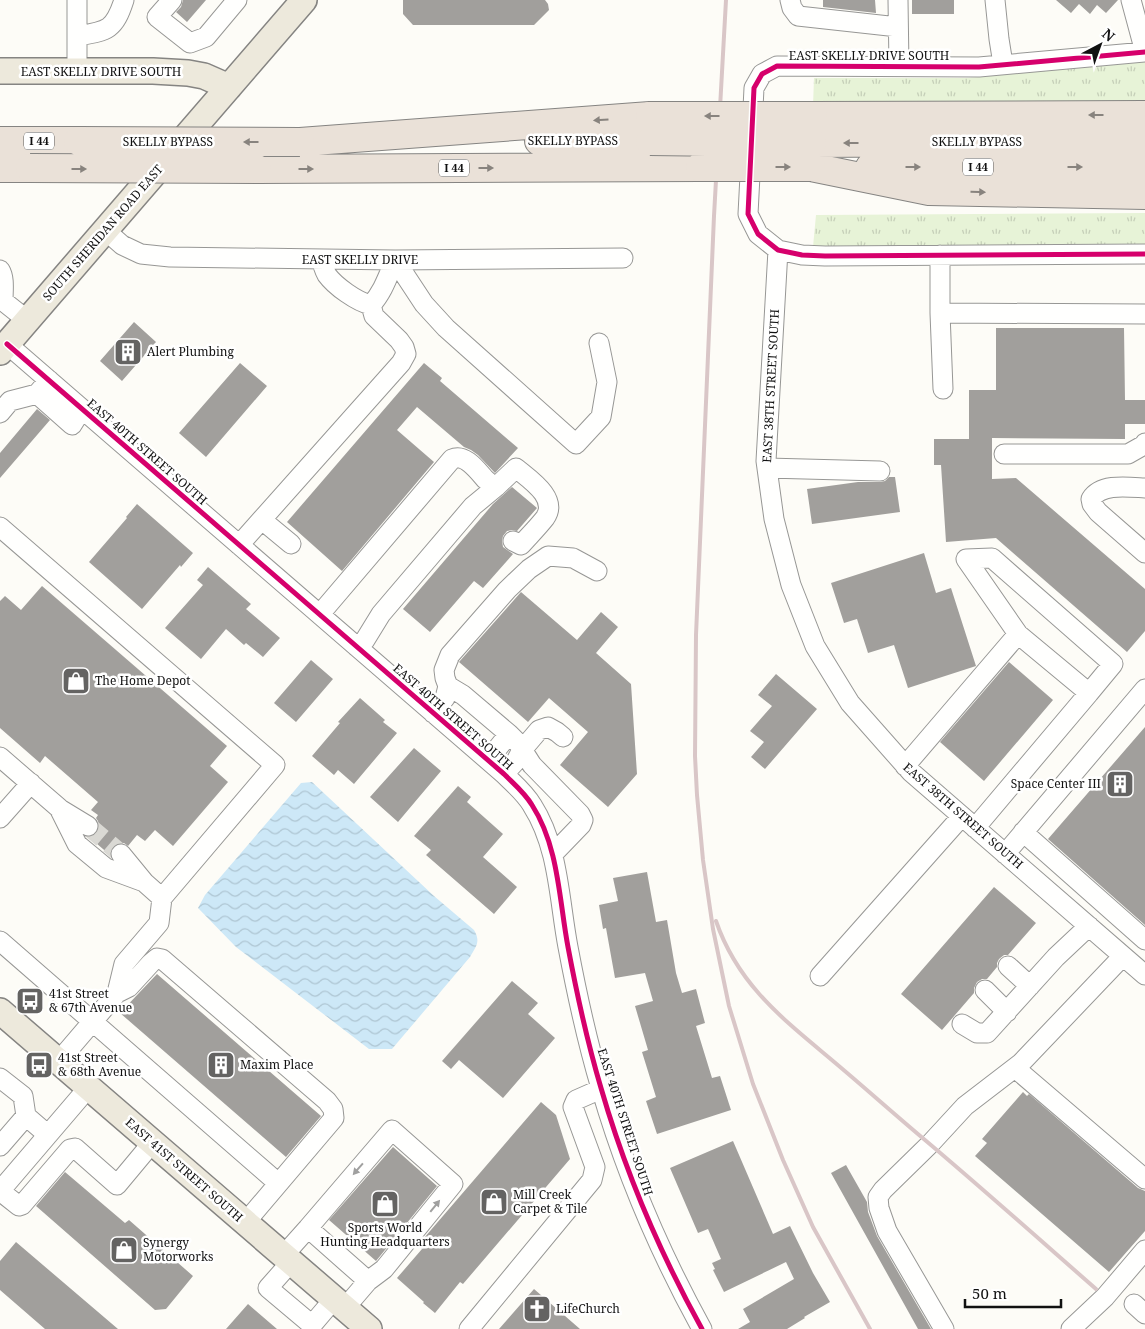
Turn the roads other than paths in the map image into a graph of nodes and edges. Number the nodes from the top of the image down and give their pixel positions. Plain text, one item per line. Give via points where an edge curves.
1 (77, 0) edge
2 (124, 0) edge
3 (172, 0) edge
4 (238, 0) edge
5 (304, 0) edge
6 (790, 0) edge
7 (898, 0) edge
8 (995, 0) edge
9 (1132, 0) edge
10 (898, 27) junction
11 (77, 36) junction
12 (190, 43) junction
13 (1145, 52) edge
14 (1003, 64) junction
15 (899, 66) junction
16 (77, 71) junction
17 (0, 72) edge
18 (188, 73) junction
19 (230, 86) junction
20 (1145, 115) edge
21 (650, 129) junction
22 (1145, 141) edge
23 (0, 142) edge
24 (812, 155) junction
25 (1145, 167) edge
26 (0, 168) edge
27 (1145, 195) edge
28 (105, 230) junction
29 (778, 250) junction
30 (1145, 254) edge
31 (940, 255) junction
32 (623, 258) dead end
33 (321, 260) junction
34 (394, 260) junction
35 (0, 270) edge
36 (371, 305) junction
37 (940, 313) junction
38 (1145, 314) edge
39 (27, 320) junction
40 (598, 344) dead end
41 (3, 348) edge
42 (43, 387) junction
43 (943, 389) dead end
44 (3, 402) edge
45 (1145, 443) edge
46 (1004, 454) dead end
47 (767, 468) junction
48 (880, 471) dead end
49 (496, 487) junction
50 (1145, 488) edge
51 (262, 520) junction
52 (0, 526) edge
53 (512, 541) dead end
54 (291, 544) dead end
55 (240, 545) junction
56 (1145, 553) edge
57 (597, 571) dead end
58 (320, 614) junction
59 (1018, 634) junction
60 (357, 647) junction
61 (448, 686) junction
62 (1145, 689) edge
63 (1089, 693) junction
64 (433, 712) junction
65 (509, 734) junction
66 (563, 737) dead end
67 (522, 750) junction
68 (0, 756) edge
69 (488, 760) junction
70 (905, 766) junction
71 (504, 774) junction
72 (544, 776) junction
73 (31, 783) junction
74 (524, 794) junction
75 (59, 808) junction
76 (0, 818) edge
77 (968, 822) junction
78 (88, 826) tunnel mouth
79 (1023, 832) junction
80 (121, 854) tunnel mouth
81 (553, 854) junction
82 (1005, 854) junction
83 (144, 882) junction
84 (162, 898) junction
85 (1089, 926) junction
86 (1145, 940) edge
87 (0, 941) edge
88 (1123, 956) junction
89 (1008, 966) dead end
90 (1145, 975) edge
91 (820, 976) dead end
92 (1030, 986) junction
93 (986, 990) dead end
94 (117, 993) junction
95 (0, 1011) edge
96 (1008, 1012) junction
97 (93, 1021) junction
98 (962, 1024) dead end
99 (58, 1062) junction
100 (1015, 1068) junction
101 (0, 1078) edge
102 (88, 1088) junction
103 (601, 1089) junction
104 (26, 1116) junction
105 (48, 1135) junction
106 (152, 1143) junction
107 (0, 1146) edge
108 (1145, 1179) edge
109 (278, 1183) junction
110 (1, 1187) edge
111 (245, 1223) junction
112 (308, 1228) junction
113 (1145, 1250) edge
114 (287, 1259) junction
115 (368, 1282) junction
116 (339, 1304) junction
117 (312, 1327) edge
118 (369, 1329) edge
119 (469, 1329) edge
120 (702, 1329) edge
121 (944, 1329) edge
122 (1071, 1329) edge

1 - 11 street
2 - 11 street via 114,24 106,30
3 - 12 street via 157,17
4 - 12 street via 206,37
5 - 19 main road, SOUTH SHERIDAN ROAD EAST
6 - 10 street via 798,16
7 - 10 street
8 - 14 street
9 - 13 street
10 - 15 street
11 - 16 street
12 - 18 street
13 - 14 street, EAST SKELLY DRIVE SOUTH
14 - 15 street, EAST SKELLY DRIVE SOUTH
15 - 29 street, EAST SKELLY DRIVE SOUTH via 777,66 762,74 754,88 748,214 758,234
16 - 17 main road, EAST SKELLY DRIVE SOUTH
16 - 18 main road, EAST SKELLY DRIVE SOUTH
18 - 19 main road, EAST SKELLY DRIVE SOUTH
19 - 28 main road, SOUTH SHERIDAN ROAD EAST
20 -> 21 highway, bridge via 813,116
21 -> 23 highway, SKELLY BYPASS / I 44, bridge via 300,142
21 - 24 highway, SKELLY BYPASS / I 44, bridge
22 -> 24 highway, SKELLY BYPASS / I 44
24 -> 25 highway, SKELLY BYPASS / I 44
26 -> 24 highway, SKELLY BYPASS / I 44, bridge via 650,168
24 -> 27 highway via 929,191
28 - 33 street, EAST SKELLY DRIVE via 122,245 141,254
28 - 39 main road, SOUTH SHERIDAN ROAD EAST
29 - 31 street, EAST SKELLY DRIVE SOUTH via 825,256
29 - 47 street, EAST 38TH STREET SOUTH
30 - 31 street, EAST SKELLY DRIVE SOUTH
31 - 37 street
32 - 34 street, EAST SKELLY DRIVE
33 - 34 street, EAST SKELLY DRIVE
33 - 36 street via 335,283
34 - 36 street via 383,288
34 - 40 street via 424,304 446,328 576,444 601,417 607,382
35 - 39 street via 4,301
36 - 51 street via 374,316 399,340 406,354
37 - 38 street
37 - 43 street
39 - 41 main road, SOUTH SHERIDAN ROAD EAST
41 - 42 street, EAST 40TH STREET SOUTH
42 - 44 street
42 - 55 street, EAST 40TH STREET SOUTH via 82,409
45 - 46 street via 1128,454
47 - 48 street
47 - 70 street, EAST 38TH STREET SOUTH via 774,519 791,585 815,646 850,703
49 - 53 street via 516,468 545,494 549,506 546,516 521,545
49 - 58 street via 462,458 452,459
49 - 60 street via 473,506
50 - 56 street via 1109,488 1094,494 1091,499 1098,512
51 - 54 street
51 - 55 street
52 - 84 street via 275,765
55 - 58 street, EAST 40TH STREET SOUTH
57 - 61 street via 573,558 548,556 529,569 450,655 444,670
58 - 60 street, EAST 40TH STREET SOUTH
59 - 63 street
59 - 63 street via 966,559 992,558 1113,664
59 - 70 street
60 - 64 street, EAST 40TH STREET SOUTH
61 - 64 street via 444,698
61 - 65 street
62 - 79 street
63 - 77 street
64 - 69 street, EAST 40TH STREET SOUTH
65 - 67 street
65 - 69 street
66 - 67 street via 548,727 539,730
67 - 71 street
67 - 72 street
68 - 73 street
69 - 71 street, EAST 40TH STREET SOUTH
70 - 77 street, EAST 38TH STREET SOUTH
71 - 74 street, EAST 40TH STREET SOUTH
72 - 74 street
72 - 81 street via 582,820 578,829
73 - 75 street
73 - 76 street
74 - 81 street, EAST 40TH STREET SOUTH via 544,828
75 - 78 street
75 - 83 street via 78,844 106,868
77 - 82 street, EAST 38TH STREET SOUTH
77 - 91 street
79 - 82 street
79 - 86 street
80 - 83 street
81 - 103 street, EAST 40TH STREET SOUTH via 567,945
82 - 85 street, EAST 38TH STREET SOUTH
83 - 84 street
84 - 94 street via 159,923 124,964
85 - 88 street, EAST 38TH STREET SOUTH
85 - 92 street
87 - 97 street
88 - 90 street, EAST 38TH STREET SOUTH
88 - 100 street
89 - 92 street
92 - 96 street
93 - 96 street
94 - 97 street
94 - 109 street via 129,987 157,958 162,959 334,1109 334,1118
95 - 99 main road, EAST 41ST STREET SOUTH
96 - 98 street via 987,1033 977,1033
97 - 99 street
97 - 109 street
99 - 102 main road, EAST 41ST STREET SOUTH
100 - 108 street
100 - 121 street via 965,1106 878,1197 887,1231
101 - 104 street via 22,1096
102 - 105 street
102 - 106 main road, EAST 41ST STREET SOUTH
103 - 119 street via 576,1100 573,1107 595,1167 592,1180
103 - 120 street, EAST 40TH STREET SOUTH via 641,1203
104 - 105 street
104 - 107 street
105 - 110 street
106 - 110 street via 117,1184 75,1148 70,1149 22,1205 19,1206
106 - 111 main road, EAST 41ST STREET SOUTH
109 - 111 street
111 - 114 main road, EAST 41ST STREET SOUTH
112 - 114 street
112 - 115 street
115 -> 112 street via 384,1269 454,1184 392,1130
113 - 122 street via 1105,1297
114 - 116 main road, EAST 41ST STREET SOUTH
114 - 117 street via 268,1288
115 - 116 street
116 - 117 street
116 - 118 main road, EAST 41ST STREET SOUTH

